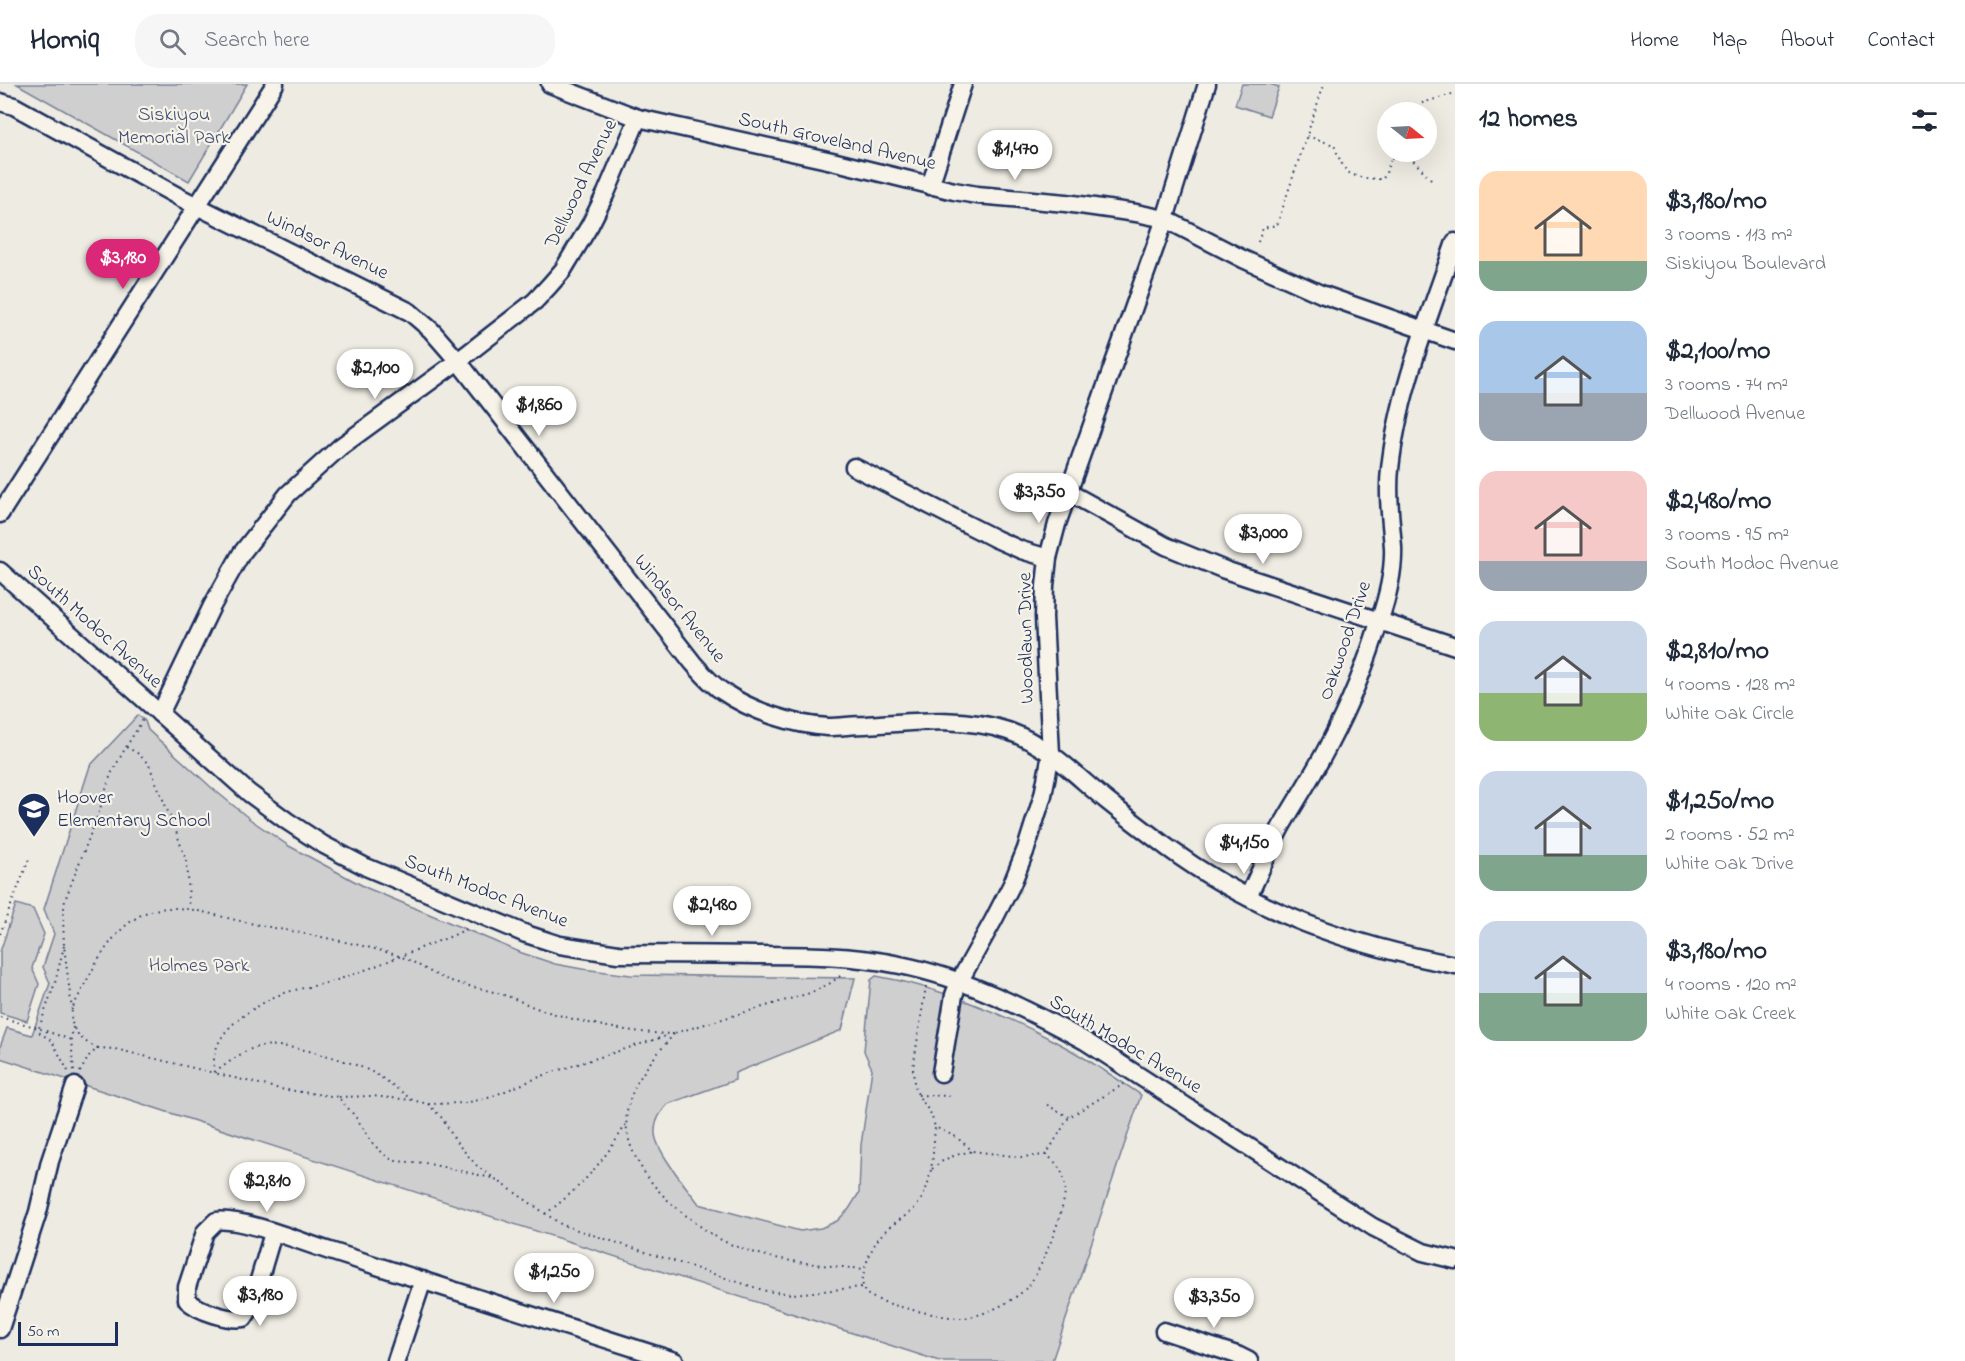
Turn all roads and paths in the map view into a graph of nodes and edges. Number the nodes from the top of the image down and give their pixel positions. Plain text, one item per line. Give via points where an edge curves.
1 (275, 84) edge
2 (550, 84) edge
3 (963, 84) edge
4 (1207, 84) edge
5 (1324, 84) edge
6 (1455, 93) edge
7 (0, 102) edge
8 (1426, 102) edge
9 (638, 118) junction
10 (1307, 136) junction
11 (1389, 162) edge
12 (1415, 162) edge
13 (1433, 181) dead end
14 (930, 186) junction
15 (198, 206) junction
16 (1165, 219) junction
17 (1258, 242) dead end
18 (1455, 242) edge
19 (1425, 331) junction
20 (1455, 341) edge
21 (458, 361) junction
22 (854, 467) dead end
23 (1068, 492) junction
24 (0, 514) edge
25 (1048, 558) junction
26 (0, 571) edge
27 (1380, 622) junction
28 (1455, 646) edge
29 (152, 716) junction
30 (126, 747) junction
31 (1051, 754) junction
32 (29, 859) dead end
33 (1248, 897) junction
34 (189, 909) junction
35 (468, 928) dead end
36 (0, 933) edge
37 (64, 946) junction
38 (399, 956) junction
39 (1455, 965) edge
40 (843, 974) dead end
41 (958, 982) junction
42 (926, 986) dead end
43 (72, 1010) junction
44 (0, 1017) edge
45 (73, 1027) junction
46 (39, 1028) junction
47 (674, 1034) junction
48 (71, 1040) junction
49 (98, 1048) junction
50 (1134, 1072) junction
51 (214, 1073) junction
52 (941, 1073) dead end
53 (75, 1086) junction
54 (918, 1095) junction
55 (954, 1096) dead end
56 (338, 1097) junction
57 (412, 1100) junction
58 (428, 1104) junction
59 (1047, 1105) dead end
60 (1069, 1117) junction
61 (626, 1124) junction
62 (935, 1127) junction
63 (973, 1151) junction
64 (1046, 1155) junction
65 (931, 1170) junction
66 (492, 1178) junction
67 (545, 1214) junction
68 (273, 1233) junction
69 (1455, 1260) edge
70 (865, 1269) junction
71 (423, 1280) junction
72 (862, 1287) junction
73 (0, 1329) edge
74 (1164, 1331) dead end
75 (396, 1361) edge
76 (675, 1361) edge
77 (1249, 1361) edge

1 - 15 street
2 - 9 street, South Groveland Avenue
3 - 14 street
4 - 16 street, Woodlawn Drive
5 - 10 path
6 - 8 path
7 - 15 street, Windsor Avenue
9 - 14 street, South Groveland Avenue
9 - 21 street, Dellwood Avenue via 606,193 563,270 535,301
10 - 11 path via 1334,145 1347,171 1353,174 1382,179
10 - 17 path via 1277,225 1263,228
12 - 13 path
14 - 16 street, South Groveland Avenue
15 - 21 street, Windsor Avenue via 410,312
15 - 24 street
16 - 19 street, South Groveland Avenue via 1293,282
16 - 23 street, Woodlawn Drive
18 - 19 street, Oakwood Drive
19 - 20 street, South Groveland Avenue
19 - 27 street, Oakwood Drive via 1395,437 1389,500 1392,566
21 - 29 street, Dellwood Avenue via 340,447 288,494 241,554
21 - 31 street, Windsor Avenue via 693,663 721,691 780,718 804,723 829,727 928,721 973,723 1010,732
22 - 25 street via 1004,543
23 - 25 street, Woodlawn Drive
23 - 27 street via 1166,546
25 - 31 street, Woodlawn Drive via 1044,617
26 - 29 street, South Modoc Avenue
27 - 28 street
27 - 33 street, Oakwood Drive via 1346,709 1280,828
29 - 30 path
29 - 41 street, South Modoc Avenue via 286,821 322,844 366,867 526,934 560,945 618,954 824,955 866,959
30 - 34 path via 149,765 177,834 186,861
30 - 37 path via 111,774 65,900
31 - 33 street, Windsor Avenue via 1169,849
31 - 41 street, Woodlawn Drive via 1026,849 993,921
32 - 36 path
33 - 39 street, Windsor Avenue via 1353,941
34 - 38 path
34 - 43 path via 145,913 123,927
35 - 38 path
37 - 43 path
37 - 46 path
38 - 47 path via 443,978 535,1008 642,1033
38 - 51 path via 334,981 278,995 241,1017 218,1042 212,1058
40 - 47 path via 810,993
41 - 50 street, South Modoc Avenue via 1041,1017
41 - 52 street, Woodlawn Drive
42 - 54 path via 913,1068
43 - 45 path
44 - 46 path
45 - 48 path
45 - 49 path via 80,1038
46 - 48 path
46 - 53 path via 52,1041
47 - 58 path via 547,1074 488,1098
47 - 61 path via 634,1088
48 - 53 path
49 - 51 path
49 - 53 path via 81,1068
50 - 60 path via 1118,1089
50 - 69 street, South Modoc Avenue via 1373,1227 1424,1252
51 - 56 path via 280,1089
51 - 57 path via 257,1047 290,1046 370,1071
53 - 73 street
54 - 55 path
54 - 62 path
56 - 57 path
56 - 66 path via 387,1157
57 - 58 path
58 - 66 path via 443,1119 465,1155
59 - 60 path
60 - 64 path
61 - 67 path via 592,1172
61 - 70 path via 632,1149 647,1177 679,1211 707,1231 729,1244 785,1260
62 - 63 path
62 - 65 path
63 - 64 path via 1020,1157
63 - 65 path via 940,1161
64 - 72 path via 1061,1171 1064,1200 1042,1265 1026,1288 1014,1297 982,1314 953,1318 877,1300
65 - 70 path via 915,1210 880,1236
66 - 67 path
67 - 72 path via 582,1232 766,1291 792,1294
68 - 68 street via 251,1307 244,1318 198,1308 187,1300 187,1287 210,1225 233,1220
68 - 71 street
70 - 72 path
71 - 75 street
71 - 76 street
74 - 77 street

